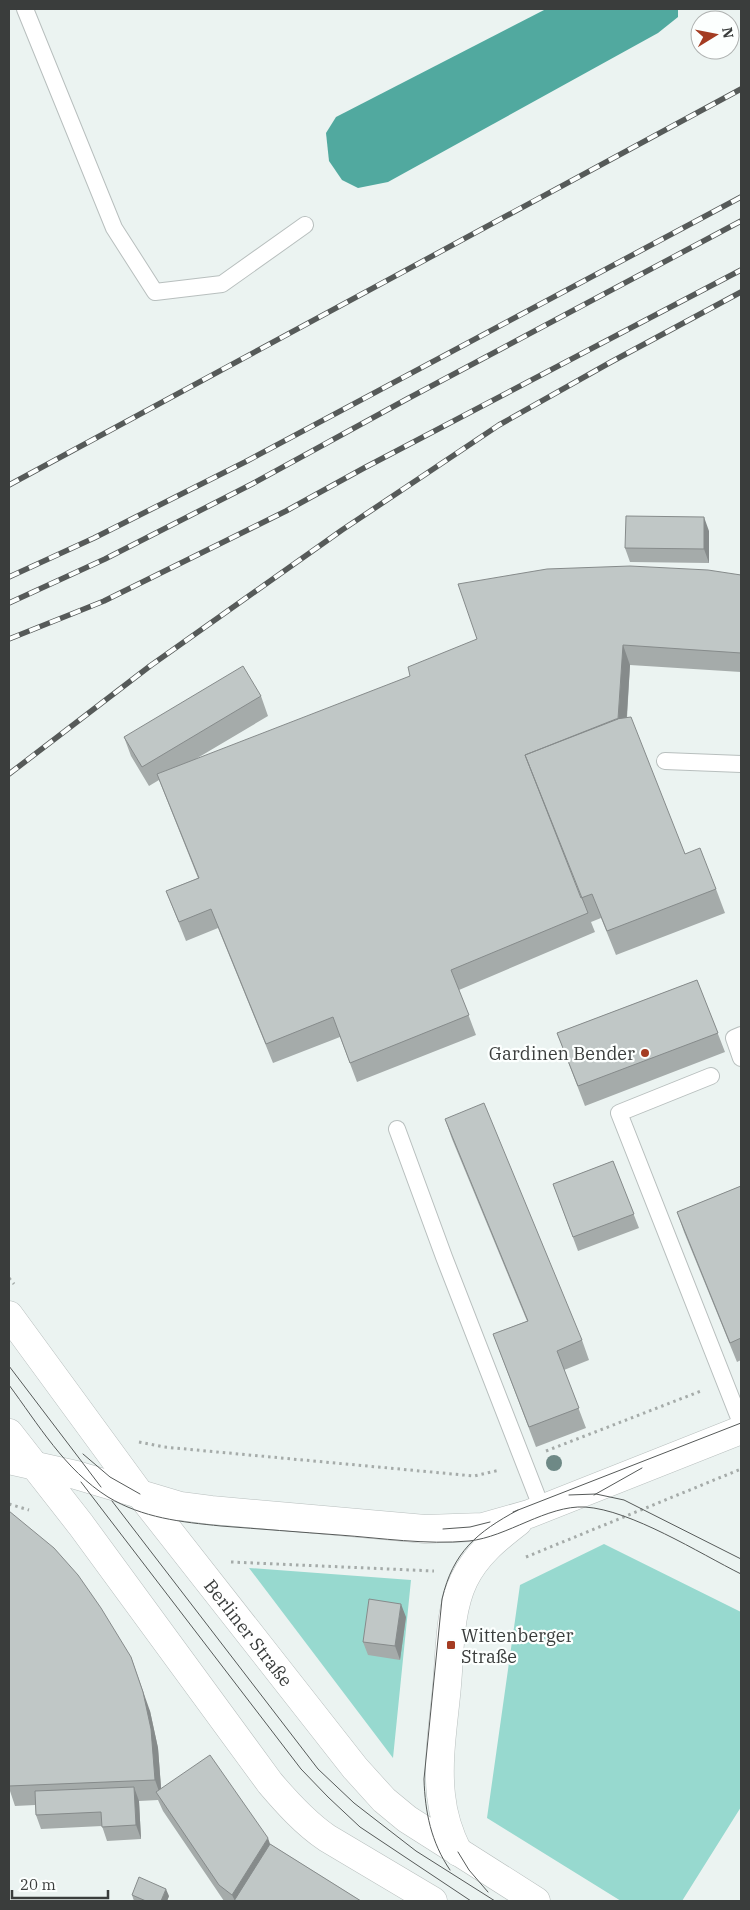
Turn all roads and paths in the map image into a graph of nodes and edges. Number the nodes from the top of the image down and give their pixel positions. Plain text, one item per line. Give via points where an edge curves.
1 (25, 9) edge
2 (305, 225) dead end
3 (665, 761) dead end
4 (741, 764) edge
5 (741, 1035) edge
6 (741, 1058) edge
7 (711, 1076) dead end
8 (397, 1129) dead end
9 (9, 1315) edge
10 (725, 1381) junction
11 (741, 1423) edge
12 (741, 1430) edge
13 (9, 1433) edge
14 (138, 1441) dead end
15 (21, 1463) edge
16 (525, 1464) junction
17 (140, 1494) junction
18 (536, 1511) junction
19 (458, 1852) junction
20 (433, 1901) edge
21 (536, 1901) edge

1 - 2 lane via 114,228 155,292 222,284
3 - 4 lane
5 - 6 lane via 734,1038
7 - 10 lane via 620,1113
8 - 16 lane
9 - 17 main road, Berliner Straße
10 - 11 lane
10 - 16 path via 532,1457
12 - 18 main road
13 - 15 main road
14 - 16 path via 474,1476
15 - 17 main road
15 - 20 main road via 81,1525 289,1805 327,1838
16 - 18 lane
17 - 18 main road via 189,1508 442,1530 483,1527
17 - 19 main road, Berliner Straße via 355,1768 384,1800 407,1819
18 - 19 main road via 491,1544 475,1561 463,1580 455,1610 439,1776 444,1816
19 - 21 main road, Berliner Straße

